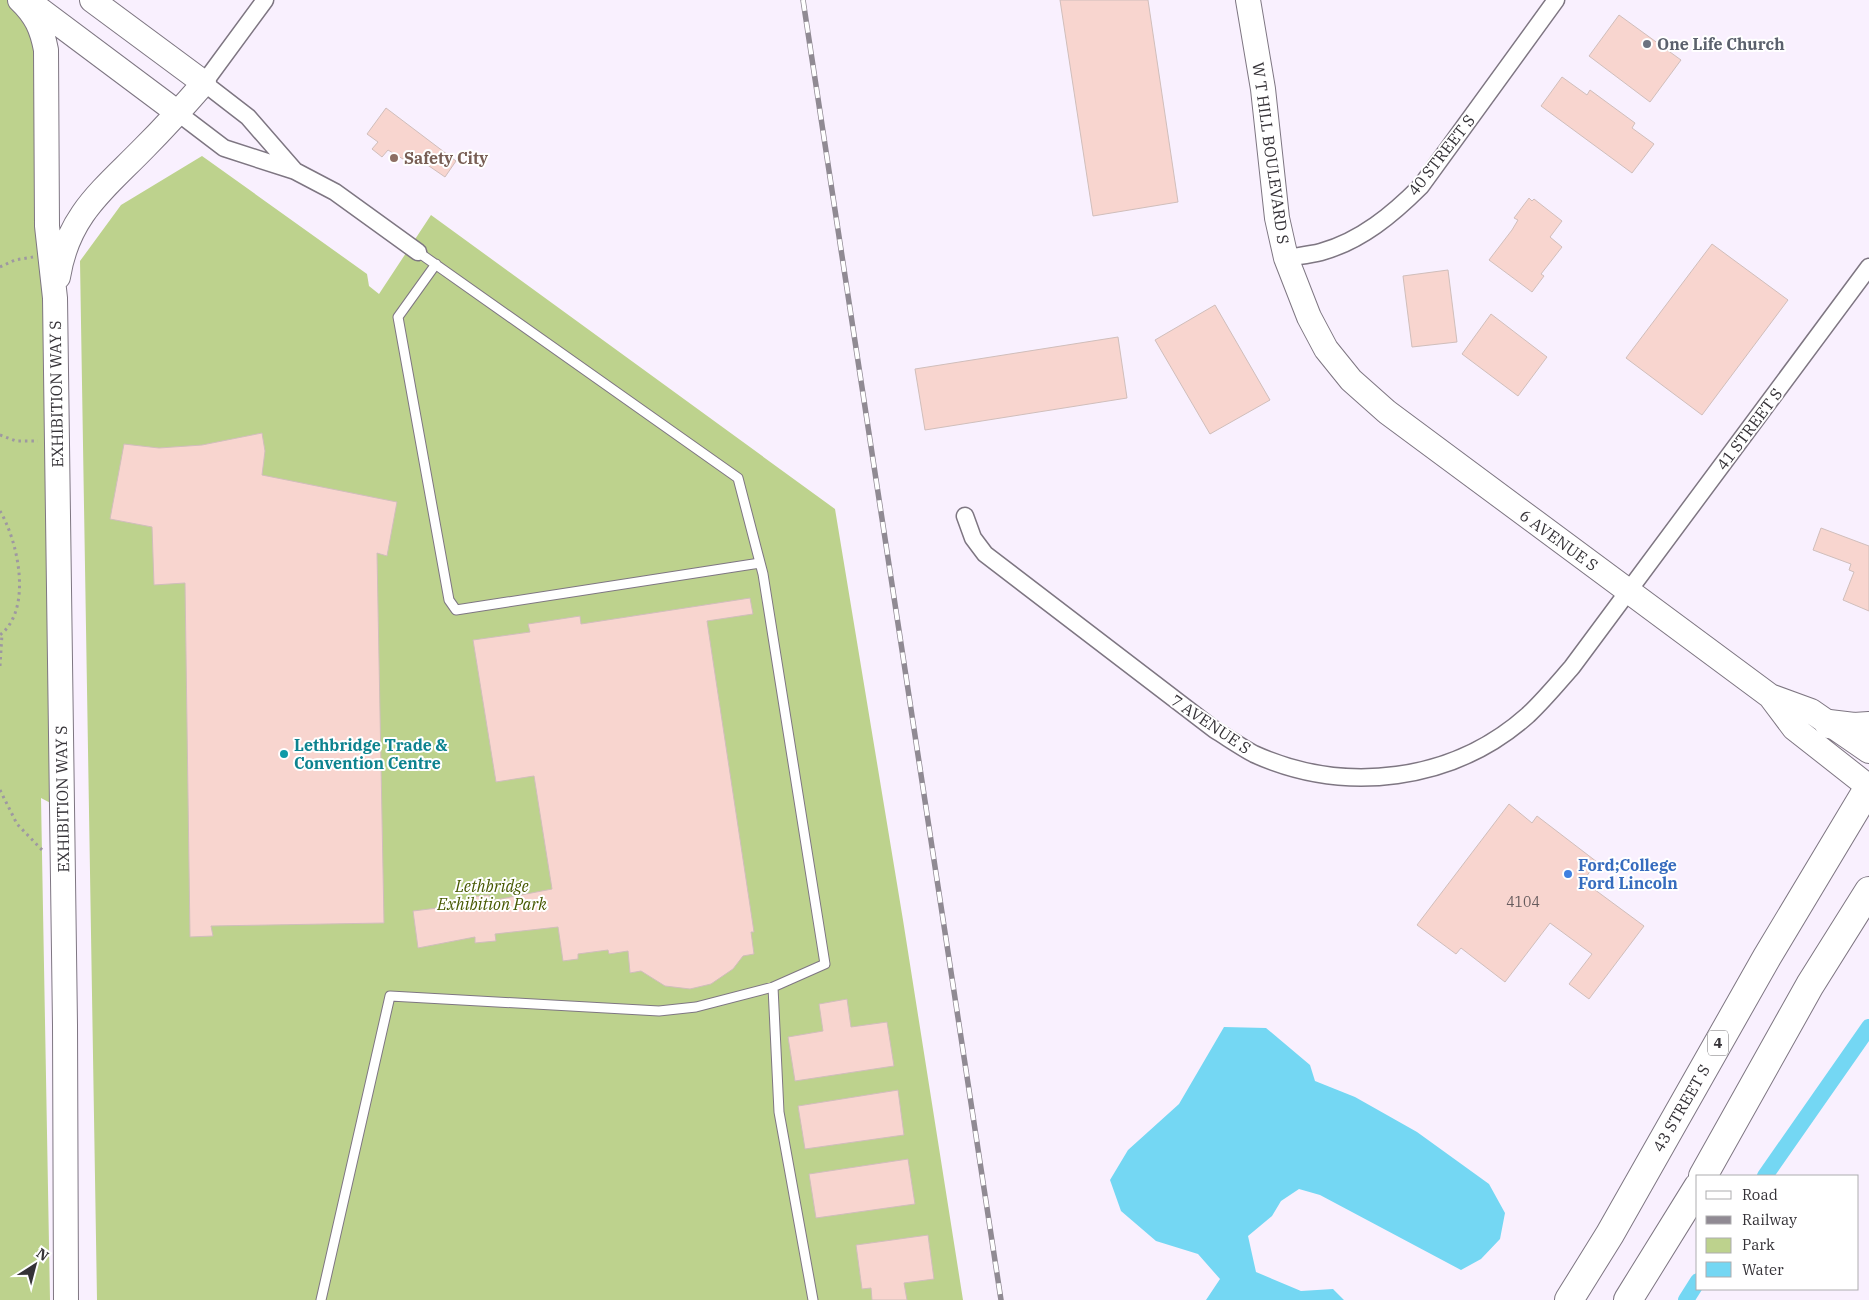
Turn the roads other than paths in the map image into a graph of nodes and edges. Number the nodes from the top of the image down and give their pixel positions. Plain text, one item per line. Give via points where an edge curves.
1 (20, 0) edge
2 (27, 0) edge
3 (92, 0) edge
4 (265, 0) edge
5 (1248, 0) edge
6 (1556, 0) edge
7 (204, 83) junction
8 (178, 113) junction
9 (294, 171) junction
10 (418, 252) joint
11 (1286, 258) junction
12 (436, 264) junction
13 (1869, 267) edge
14 (55, 298) junction
15 (1351, 380) joint
16 (965, 516) dead end
17 (760, 563) junction
18 (1629, 591) junction
19 (1770, 696) junction
20 (1829, 724) junction
21 (1869, 726) edge
22 (1869, 751) edge
23 (1869, 787) edge
24 (1869, 891) edge
25 (773, 988) junction
26 (1705, 1175) edge
27 (1696, 1189) edge
28 (66, 1300) edge
29 (321, 1300) edge
30 (813, 1300) edge
31 (1569, 1300) edge
32 (1628, 1300) edge

1 - 14 street via 42,28 46,50 46,226
2 - 8 street
3 - 7 street
4 - 7 street
5 - 11 street, W T HILL BOULEVARD S via 1263,89 1277,218
6 - 11 street, 40 STREET S via 1421,186 1397,210 1348,242 1320,252
7 - 8 street
7 - 9 street via 248,117
8 - 9 street via 224,148
8 - 14 street via 85,209 65,246
9 - 10 street via 335,192
10 - 12 lane
11 - 15 street, W T HILL BOULEVARD S via 1309,317 1326,349
12 - 17 lane via 738,478
12 - 17 lane via 398,317 449,600 456,610
13 - 18 street, 41 STREET S
14 - 28 street, EXHIBITION WAY S
15 - 18 street, 6 AVENUE S via 1421,438
16 - 18 street, 7 AVENUE S via 973,538 985,554 1215,730 1254,753 1312,773 1341,778 1397,776 1429,770 1492,741 1527,715 1550,692
17 - 25 lane via 825,964
18 - 19 street, 6 AVENUE S
19 - 20 street, 6 AVENUE S via 1811,711
19 - 23 street, 6 AVENUE S via 1794,728
20 - 21 highway
20 - 22 street, 6 AVENUE S
23 - 31 highway, 43 STREET S / 4
24 - 26 highway via 1810,985
25 - 29 lane via 696,1007 659,1011 390,996
25 - 30 lane via 779,1112
27 - 32 highway

